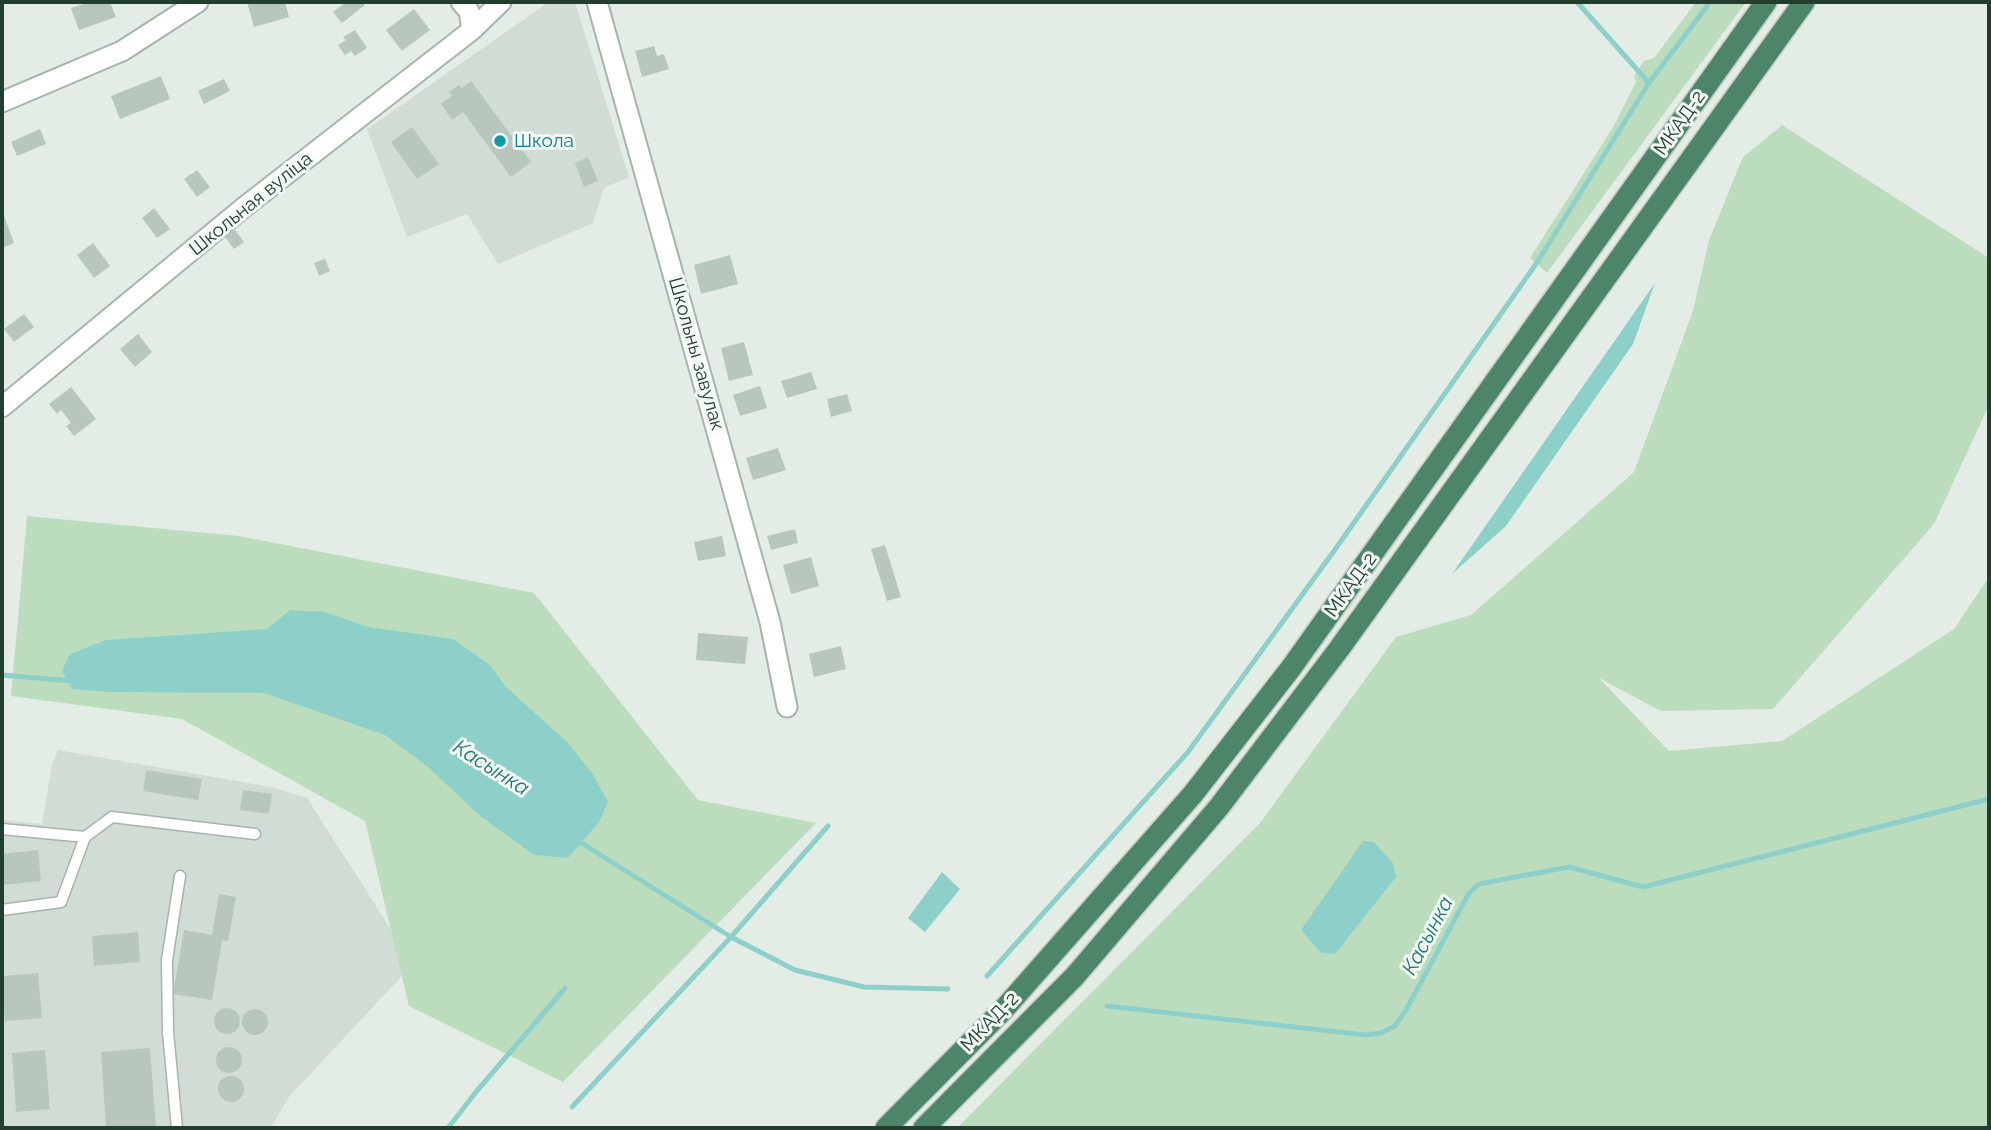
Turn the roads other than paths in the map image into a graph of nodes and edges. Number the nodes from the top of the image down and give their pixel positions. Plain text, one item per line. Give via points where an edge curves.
1 (198, 2) edge
2 (461, 2) edge
3 (500, 2) edge
4 (597, 2) edge
5 (1766, 2) edge
6 (1804, 2) edge
7 (472, 30) junction
8 (2, 102) edge
9 (2, 407) edge
10 (787, 707) dead end
11 (2, 829) edge
12 (255, 834) dead end
13 (85, 837) junction
14 (180, 876) dead end
15 (2, 910) edge
16 (177, 1128) edge
17 (886, 1128) edge
18 (924, 1128) edge

1 - 8 street via 122,51
2 - 7 street via 469,10
3 - 7 street, Школьная вуліца
4 - 10 street, Школьны завулак via 770,622
5 - 17 highway, МКАД-2 via 1291,668 1194,794 1003,1009
6 - 18 highway via 1339,649 1198,834 1075,976
7 - 9 street, Школьная вуліца via 243,208
11 - 13 lane
12 - 13 lane via 112,817
13 - 15 lane via 61,902
14 - 16 lane via 167,960

